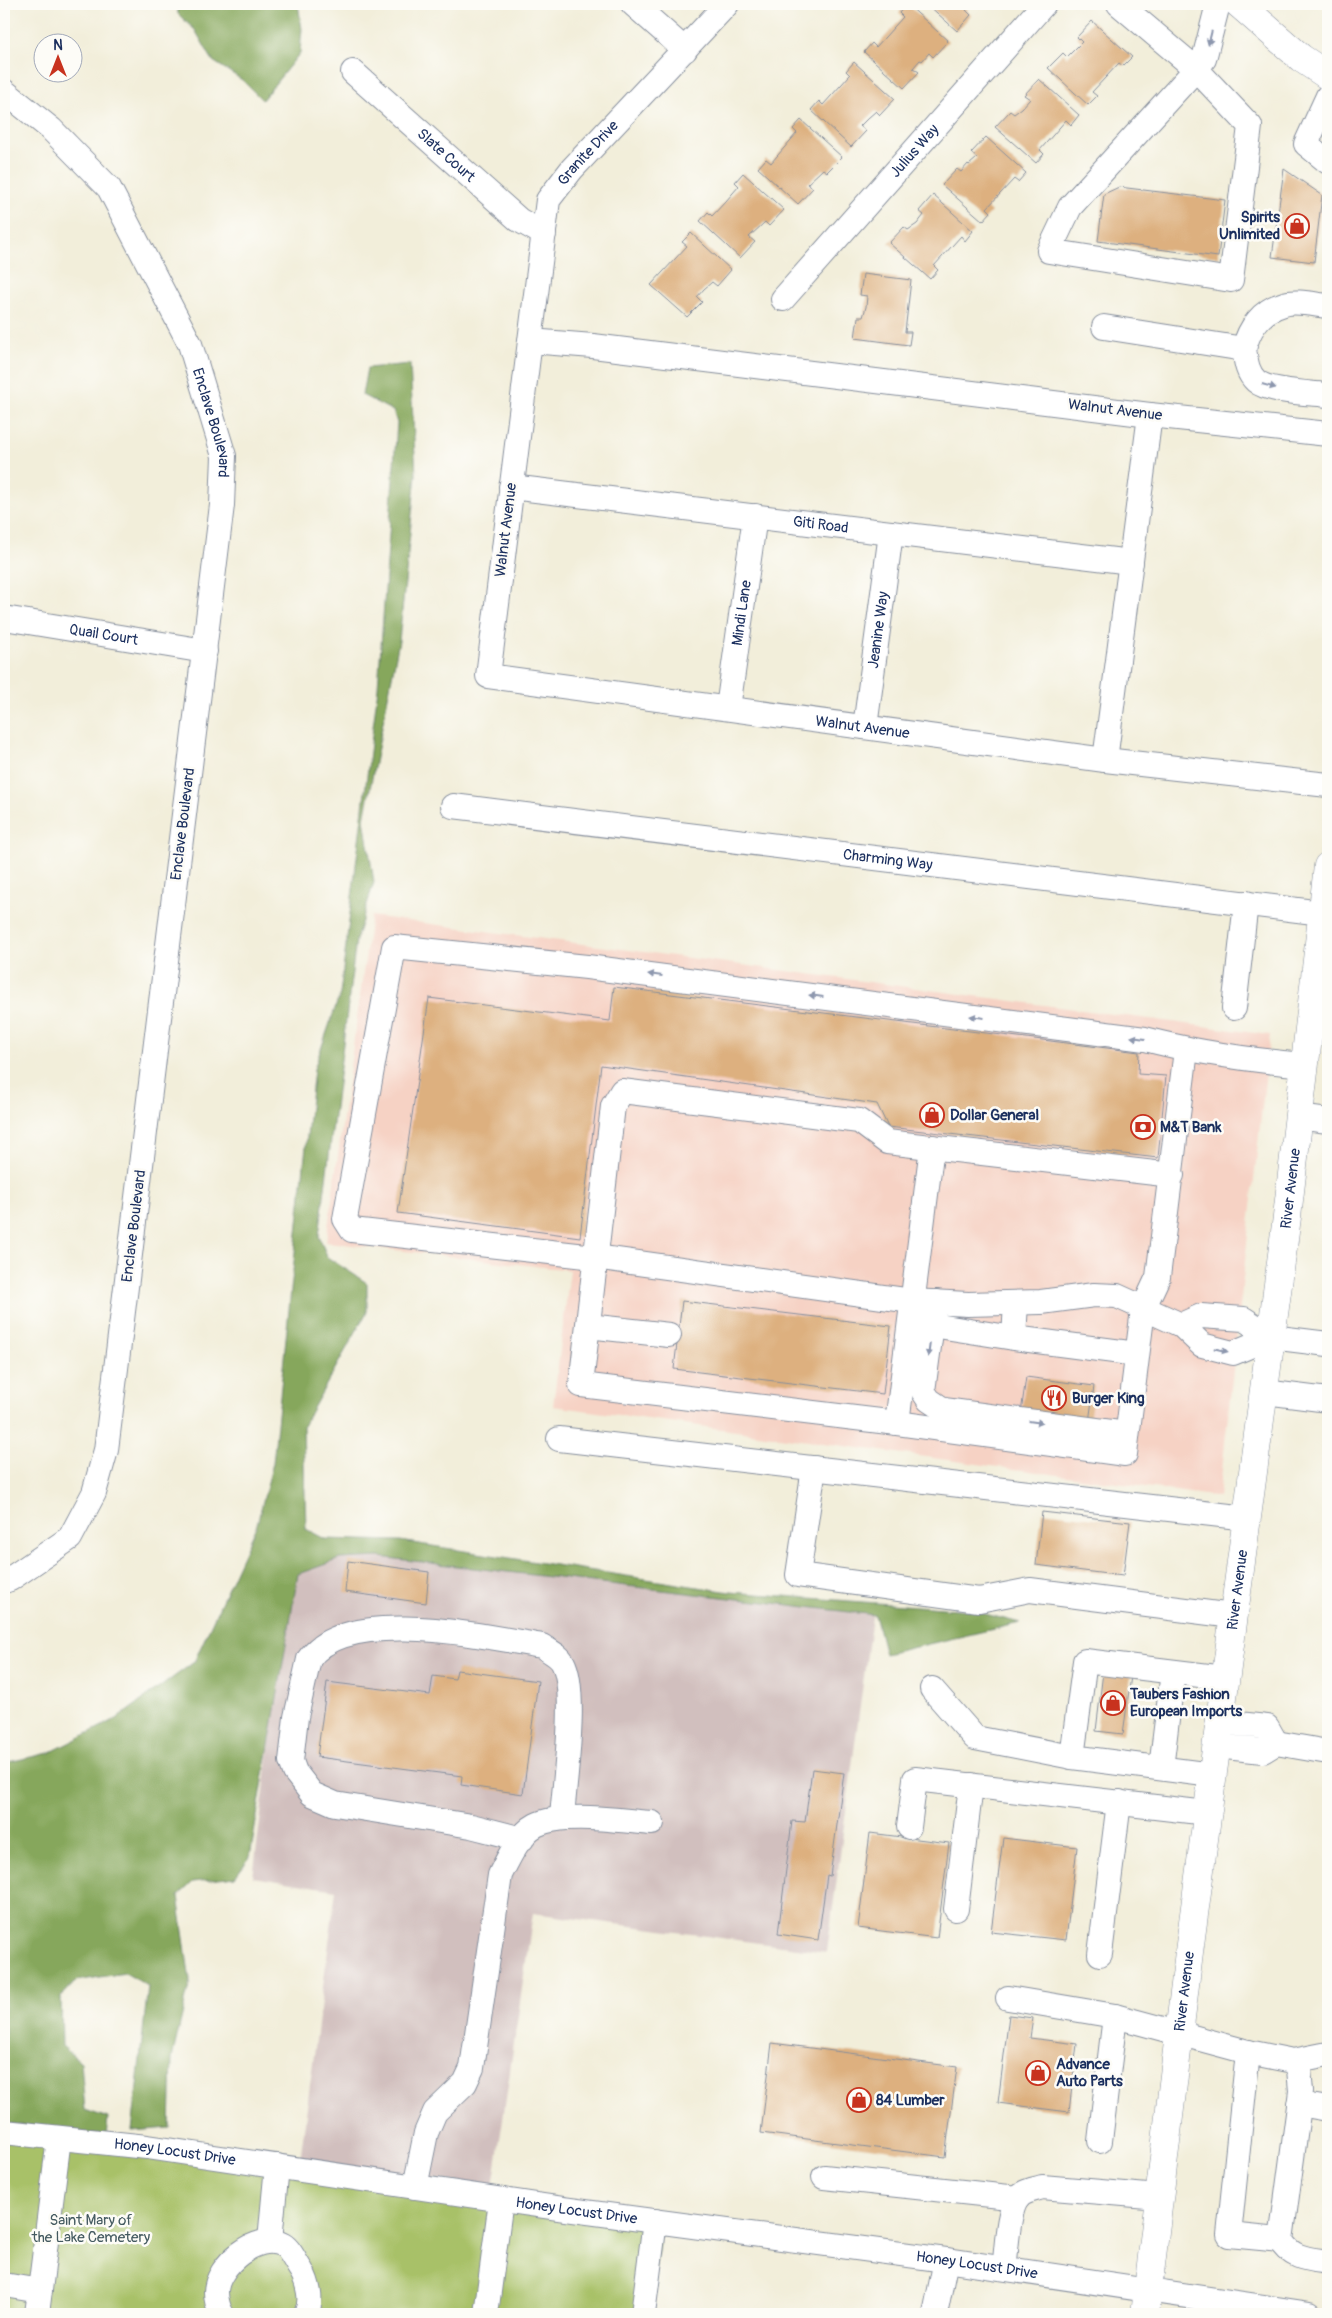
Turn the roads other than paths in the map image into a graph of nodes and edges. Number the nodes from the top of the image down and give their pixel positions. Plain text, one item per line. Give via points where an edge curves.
1 (633, 4) edge
2 (727, 4) edge
3 (1044, 4) edge
4 (1119, 4) edge
5 (1218, 4) edge
6 (1239, 4) edge
7 (685, 50) junction
8 (1196, 69) junction
9 (353, 72) dead end
10 (1328, 76) edge
11 (4, 91) edge
12 (1328, 96) edge
13 (1328, 162) edge
14 (544, 234) junction
15 (783, 299) dead end
16 (1328, 306) edge
17 (1104, 327) dead end
18 (530, 340) junction
19 (1244, 349) junction
20 (1328, 395) edge
21 (1150, 415) junction
22 (1328, 434) edge
23 (511, 487) junction
24 (755, 516) junction
25 (891, 533) junction
26 (1131, 562) junction
27 (4, 618) edge
28 (205, 651) junction
29 (728, 708) junction
30 (865, 727) junction
31 (1105, 760) junction
32 (1328, 785) edge
33 (453, 806) dead end
34 (1328, 866) edge
35 (1246, 903) junction
36 (1322, 913) junction
37 (1234, 1008) dead end
38 (1186, 1050) junction
39 (1304, 1065) junction
40 (1298, 1117) junction
41 (1328, 1121) edge
42 (932, 1147) junction
43 (1172, 1175) junction
44 (595, 1257) junction
45 (912, 1301) junction
46 (935, 1302) junction
47 (1016, 1303) junction
48 (1143, 1309) junction
49 (1181, 1324) junction
50 (932, 1325) junction
51 (588, 1326) junction
52 (669, 1335) dead end
53 (1271, 1337) junction
54 (1014, 1338) junction
55 (1328, 1344) edge
56 (1137, 1354) junction
57 (1264, 1392) junction
58 (1328, 1400) edge
59 (897, 1423) junction
60 (1127, 1434) junction
61 (559, 1439) dead end
62 (814, 1468) junction
63 (1247, 1518) junction
64 (4, 1581) edge
65 (1233, 1616) junction
66 (1173, 1672) junction
67 (1225, 1678) junction
68 (932, 1690) dead end
69 (1218, 1734) junction
70 (1328, 1752) edge
71 (1072, 1757) junction
72 (1161, 1768) junction
73 (1212, 1775) junction
74 (971, 1785) junction
75 (1119, 1802) junction
76 (1207, 1813) junction
77 (562, 1818) junction
78 (652, 1824) dead end
79 (909, 1827) dead end
80 (522, 1839) junction
81 (956, 1909) dead end
82 (1100, 1954) dead end
83 (1008, 1998) dead end
84 (1115, 2016) junction
85 (1179, 2034) junction
86 (1248, 2052) junction
87 (1328, 2054) edge
88 (1292, 2060) junction
89 (1299, 2104) junction
90 (1328, 2108) edge
91 (4, 2132) edge
92 (59, 2138) junction
93 (1100, 2141) dead end
94 (276, 2166) junction
95 (824, 2177) dead end
96 (415, 2187) junction
97 (1159, 2197) junction
98 (1018, 2198) junction
99 (500, 2200) junction
100 (655, 2221) junction
101 (270, 2240) junction
102 (1281, 2240) junction
103 (946, 2260) junction
104 (1328, 2262) edge
105 (1004, 2268) junction
106 (4, 2285) edge
107 (40, 2291) junction
108 (1146, 2302) edge
109 (37, 2314) edge
110 (222, 2314) edge
111 (306, 2314) edge
112 (486, 2314) edge
113 (643, 2314) edge
114 (934, 2314) edge
115 (1310, 2314) edge

1 - 7 street
2 - 7 street, Granite Drive
3 - 15 street, Julius Way
4 - 8 street
5 -> 8 street via 1204,59
6 - 10 main road via 1301,58
7 - 14 street, Granite Drive via 572,169 548,200
8 - 8 street via 1250,126 1231,280 1049,251 1070,207
9 - 14 street, Slate Court via 519,220
11 - 28 street, Enclave Boulevard via 51,129 109,188 190,344 224,456 222,506
12 - 13 street via 1306,144
14 - 18 street, Granite Drive
16 - 19 street via 1286,303 1264,314 1248,333
17 - 19 street
18 - 21 street, Walnut Avenue
18 - 23 street, Walnut Avenue
19 -> 20 street via 1248,369 1257,382 1269,388
21 - 22 street, Walnut Avenue
21 - 26 street
23 - 24 street, Giti Road
23 - 29 street, Walnut Avenue via 488,676
24 - 25 street, Giti Road
24 - 29 street, Mindi Lane
25 - 26 street, Giti Road
25 - 30 street, Jeanine Way
26 - 31 street
27 - 28 street, Quail Court
28 - 64 street, Enclave Boulevard via 106,1450 94,1493 70,1538
29 - 30 street, Walnut Avenue
30 - 31 street, Walnut Avenue
31 - 32 street, Walnut Avenue
33 - 35 street, Charming Way
34 - 36 main road, River Avenue
35 - 36 street, Charming Way
35 - 37 street
36 - 39 main road, River Avenue
38 - 39 street via 1243,1060
38 - 43 street
38 -> 44 street via 1145,1039 587,967 394,947 345,1219 352,1230
39 - 40 main road, River Avenue
40 - 41 street
40 - 53 main road, River Avenue
42 - 43 street
42 - 44 street via 887,1142 859,1121 622,1090 613,1106
42 - 45 street
43 - 48 street via 1158,1277
44 - 45 street
44 - 51 street
45 - 46 street
45 - 59 street
46 - 47 street
46 - 50 street
47 - 48 street via 1094,1295 1117,1296
47 - 54 street
48 - 49 street
48 - 56 street
49 - 53 street via 1201,1316 1244,1319
49 -> 53 street via 1202,1345 1233,1353
50 - 54 street
50 -> 60 street via 924,1391 929,1400 944,1410
51 - 52 street
51 - 59 street via 581,1385
53 - 55 street
53 - 57 main road, River Avenue
54 - 56 street
56 - 60 street
57 - 58 street
57 - 63 main road, River Avenue
59 - 60 street via 1125,1454
61 - 62 street
62 - 63 street
62 - 65 street via 798,1574 979,1600 1030,1590
63 - 65 main road, River Avenue
65 - 67 main road, River Avenue
66 - 67 street
66 - 71 street via 1085,1661
66 - 72 street
67 - 69 main road, River Avenue
68 - 71 street via 975,1738
69 - 70 street via 1267,1726 1276,1742
69 - 73 main road, River Avenue
71 - 72 street
72 - 73 street
73 - 76 main road, River Avenue
74 - 75 street
74 - 79 street via 915,1779
74 - 81 street
75 - 76 street
75 - 82 street
76 - 85 main road, River Avenue
77 - 78 street
77 - 80 street via 536,1825
77 - 80 street via 571,1698 563,1663 554,1654 542,1646 406,1627 352,1633 322,1645 314,1652 296,1717 291,1761 295,1772 312,1794 335,1804 471,1826
80 - 96 street via 500,1875 472,2068 465,2083 435,2112 426,2133
83 - 84 street
84 - 85 street
84 - 93 street
85 - 86 street
85 - 97 main road, River Avenue
86 - 88 street
86 - 102 street via 1229,2235
87 - 88 street
88 - 89 street via 1301,2080
89 - 90 street
89 - 102 street
91 - 92 street, Honey Locust Drive
92 - 94 street, Honey Locust Drive
92 - 107 street
94 - 96 street, Honey Locust Drive
94 - 101 street
95 - 98 street
96 - 99 street, Honey Locust Drive
97 - 98 street via 1042,2187 1025,2192
97 - 108 main road, River Avenue
98 - 105 street via 1012,2210
99 - 100 street, Honey Locust Drive
99 - 112 street
100 - 103 street, Honey Locust Drive
100 - 113 street
101 - 110 street via 250,2246 225,2269 216,2291
101 - 111 street via 285,2246 307,2280 309,2309
102 - 104 street via 1286,2249 1300,2258
103 - 105 street, Honey Locust Drive
103 - 114 street
105 - 108 street, Honey Locust Drive
106 - 107 street
107 - 109 street
108 - 115 street, Honey Locust Drive

